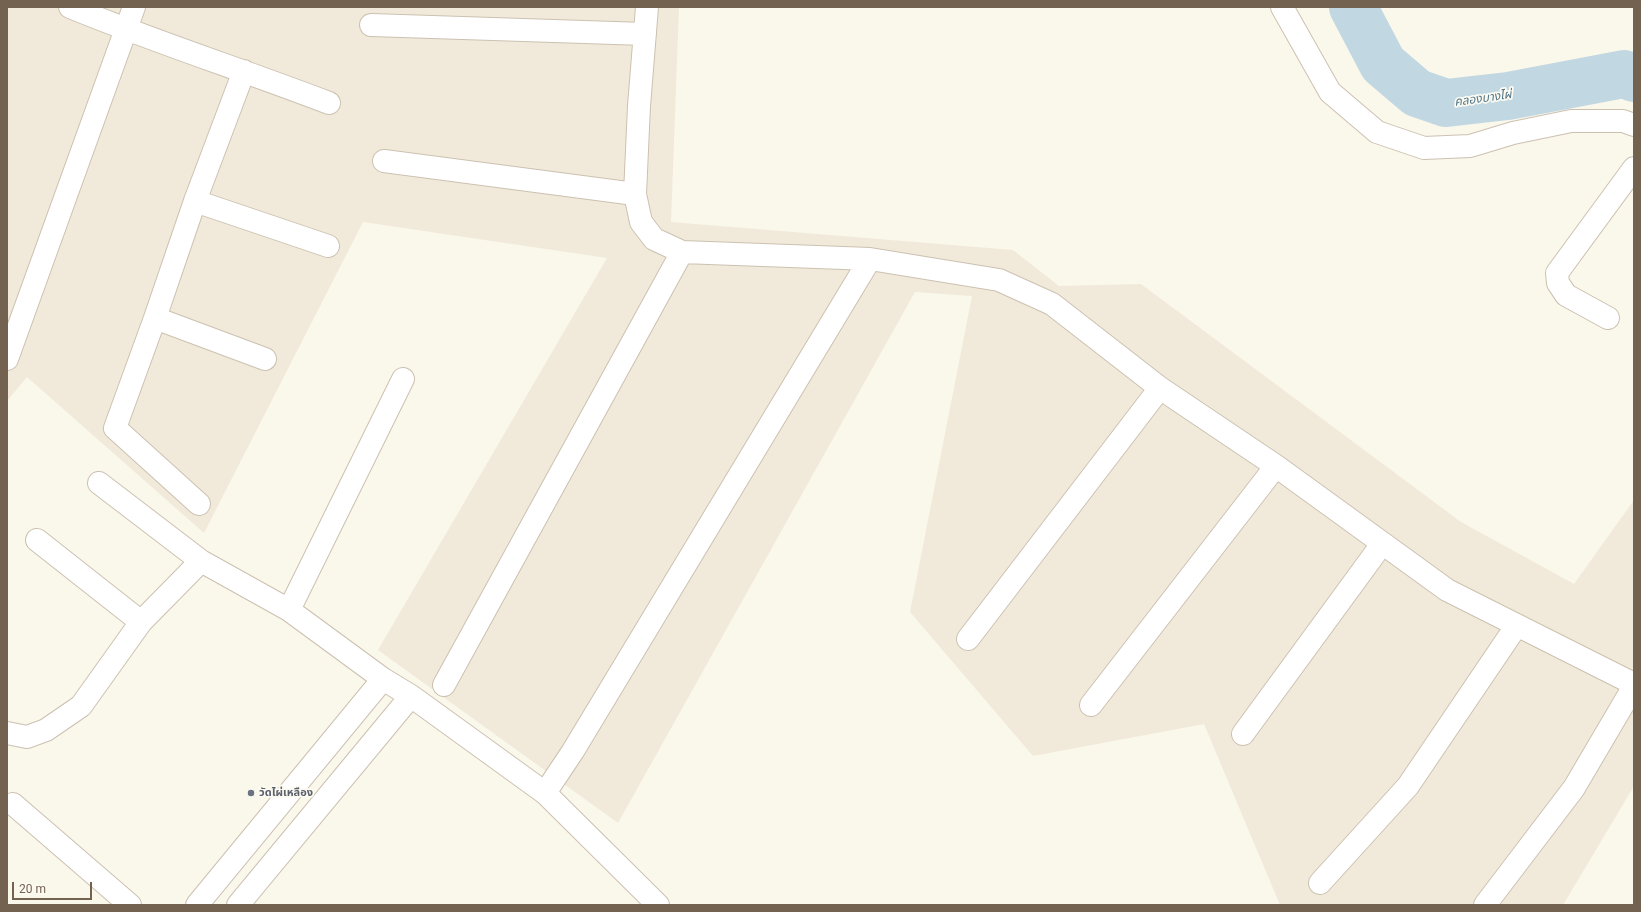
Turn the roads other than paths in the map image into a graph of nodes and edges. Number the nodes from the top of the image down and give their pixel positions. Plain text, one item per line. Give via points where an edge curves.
1 (70, 7) edge
2 (134, 7) edge
3 (647, 7) edge
4 (1282, 7) edge
5 (371, 25) dead end
6 (126, 30) junction
7 (645, 34) junction
8 (244, 71) junction
9 (329, 103) dead end
10 (1634, 124) edge
11 (384, 161) dead end
12 (1634, 168) edge
13 (635, 194) junction
14 (195, 201) junction
15 (328, 246) dead end
16 (682, 252) junction
17 (870, 260) junction
18 (155, 318) junction
19 (1608, 318) dead end
20 (7, 359) edge
21 (265, 359) dead end
22 (403, 379) dead end
23 (1160, 388) junction
24 (1276, 466) junction
25 (99, 483) dead end
26 (199, 504) dead end
27 (37, 540) dead end
28 (1382, 544) junction
29 (201, 561) junction
30 (289, 610) junction
31 (141, 622) junction
32 (1517, 625) junction
33 (968, 639) dead end
34 (383, 678) junction
35 (444, 685) dead end
36 (1634, 685) edge
37 (411, 696) junction
38 (1090, 705) dead end
39 (7, 733) edge
40 (1243, 734) dead end
41 (545, 793) junction
42 (13, 804) dead end
43 (1320, 882) dead end
44 (130, 905) edge
45 (197, 905) edge
46 (238, 905) edge
47 (658, 905) edge
48 (1485, 905) edge

1 - 6 street
2 - 6 street
3 - 7 street
4 - 10 street via 1330,92 1377,132 1424,148 1470,146 1513,133 1571,121 1623,121
5 - 7 street
6 - 8 street
6 - 20 street
7 - 13 street
8 - 9 street
8 - 14 street
11 - 13 street
12 - 19 street via 1557,274 1558,284 1566,295
13 - 16 street via 641,222 654,239
14 - 15 street
14 - 18 street
16 - 17 street
16 - 35 street
17 - 23 street via 1006,283 1052,304
17 - 41 street via 573,751
18 - 21 street
18 - 26 street via 115,428
22 - 30 street
23 - 24 street
23 - 33 street
24 - 28 street
24 - 38 street
25 - 29 street
27 - 31 street
28 - 32 street via 1447,590
28 - 40 street
29 - 30 street
29 - 31 street
30 - 34 street
31 - 39 street via 81,706 46,730 27,737
32 - 36 street
32 - 43 street via 1408,786
34 - 37 street
34 - 45 street
36 - 48 street via 1574,788
37 - 41 street
37 - 46 street
41 - 47 street
42 - 44 street

